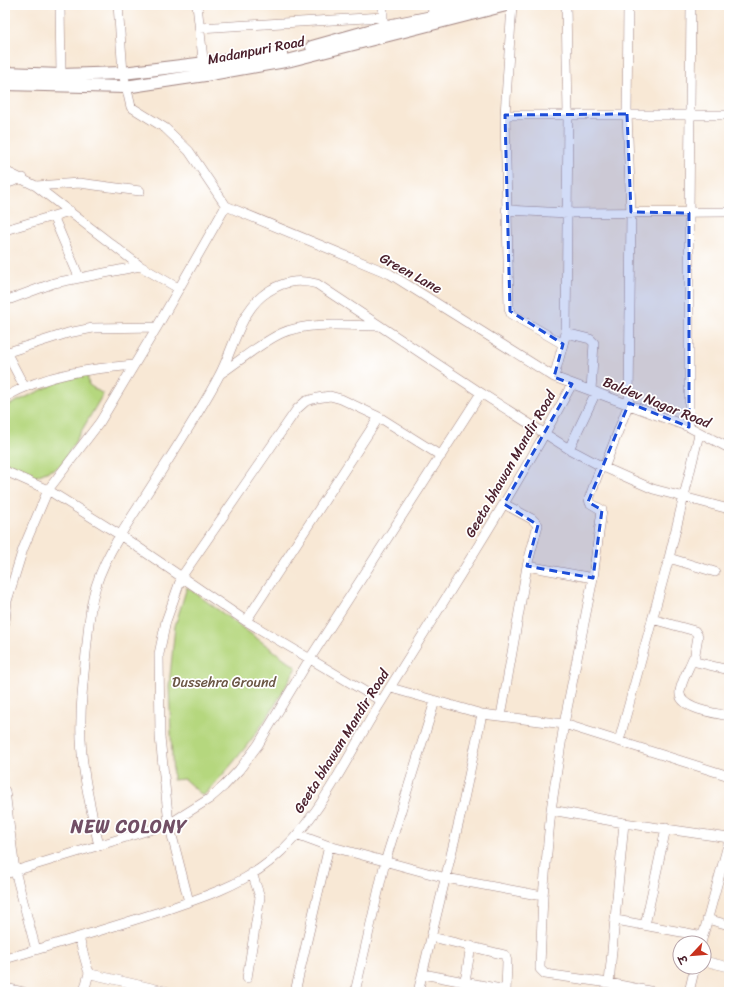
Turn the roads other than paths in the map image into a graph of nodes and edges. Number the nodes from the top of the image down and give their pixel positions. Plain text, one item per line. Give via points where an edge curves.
1 (60, 5) edge
2 (118, 5) edge
3 (197, 5) edge
4 (383, 5) edge
5 (466, 5) edge
6 (500, 5) edge
7 (512, 5) edge
8 (566, 5) edge
9 (628, 5) edge
10 (691, 5) edge
11 (433, 15) edge
12 (383, 27) junction
13 (199, 28) junction
14 (204, 70) junction
15 (5, 73) edge
16 (123, 73) junction
17 (61, 75) junction
18 (5, 84) edge
19 (125, 87) junction
20 (568, 114) junction
21 (627, 114) junction
22 (691, 114) junction
23 (505, 115) junction
24 (729, 115) edge
25 (5, 171) edge
26 (22, 178) junction
27 (5, 184) edge
28 (36, 186) junction
29 (140, 191) dead end
30 (226, 206) junction
31 (506, 210) junction
32 (70, 211) junction
33 (631, 212) junction
34 (729, 212) edge
35 (568, 213) junction
36 (689, 213) junction
37 (53, 216) junction
38 (5, 230) edge
39 (140, 266) junction
40 (79, 277) junction
41 (178, 288) junction
42 (5, 301) edge
43 (379, 326) junction
44 (158, 327) junction
45 (566, 333) junction
46 (563, 344) junction
47 (5, 352) edge
48 (134, 364) junction
49 (220, 374) junction
50 (554, 377) junction
51 (572, 384) junction
52 (24, 386) junction
53 (593, 391) junction
54 (481, 393) junction
55 (5, 397) edge
56 (629, 403) junction
57 (379, 417) junction
58 (690, 427) junction
59 (546, 434) junction
60 (699, 434) junction
61 (729, 448) edge
62 (569, 449) junction
63 (441, 456) junction
64 (603, 467) junction
65 (5, 471) edge
66 (48, 490) junction
67 (684, 497) junction
68 (504, 504) junction
69 (729, 509) edge
70 (120, 535) junction
71 (669, 558) junction
72 (527, 566) junction
73 (715, 572) dead end
74 (182, 576) junction
75 (593, 578) junction
76 (652, 619) junction
77 (246, 620) junction
78 (5, 622) edge
79 (693, 658) junction
80 (310, 660) junction
81 (729, 670) edge
82 (390, 688) junction
83 (381, 701) junction
84 (435, 701) junction
85 (482, 714) junction
86 (501, 716) junction
87 (729, 716) edge
88 (564, 724) junction
89 (619, 741) junction
90 (729, 776) edge
91 (5, 791) edge
92 (551, 810) junction
93 (624, 823) junction
94 (169, 824) junction
95 (666, 828) junction
96 (299, 834) junction
97 (729, 840) edge
98 (99, 846) junction
99 (329, 846) junction
100 (386, 862) junction
101 (15, 871) junction
102 (252, 873) junction
103 (5, 874) edge
104 (446, 878) junction
105 (543, 896) junction
106 (189, 902) junction
107 (707, 919) junction
108 (616, 920) junction
109 (645, 924) junction
110 (729, 925) edge
111 (684, 935) edge
112 (703, 935) edge
113 (432, 937) junction
114 (79, 938) junction
115 (471, 946) junction
116 (36, 950) junction
117 (5, 959) edge
118 (712, 963) edge
119 (729, 967) edge
120 (89, 973) junction
121 (423, 974) junction
122 (693, 975) edge
123 (248, 978) dead end
124 (609, 983) junction
125 (470, 986) edge
126 (5, 988) edge
127 (148, 990) edge
128 (506, 991) edge
129 (23, 992) edge
130 (84, 992) edge
131 (169, 992) edge
132 (295, 992) edge
133 (355, 992) edge
134 (418, 992) edge
135 (654, 992) edge
136 (689, 992) edge

1 - 17 street
2 - 16 street
3 - 13 street
4 - 12 street
5 - 11 street, Madanpuri Road
6 - 11 street, Madanpuri Road
7 - 23 street
8 - 20 street
9 - 21 street
10 - 22 street
11 - 12 street, Madanpuri Road
12 - 13 street
12 - 14 street, Madanpuri Road via 291,60
13 - 14 street
14 - 16 street, Madanpuri Road
14 - 19 street, Madanpuri Road
15 - 17 street, Madanpuri Road
16 - 17 street, Madanpuri Road
16 - 19 street
18 - 19 street, Madanpuri Road
19 - 30 street via 130,107 165,128 189,151
20 - 21 street
20 - 23 street
20 - 35 street
21 - 22 street
21 - 33 street
22 - 24 street
22 - 36 street
23 - 31 street
25 - 26 street
26 - 27 street
26 - 28 street
28 - 29 street via 79,183
28 - 32 street
30 - 41 street
30 - 50 street, Green Lane via 390,274
31 - 35 street
31 - 46 street via 510,311
32 - 37 street
32 - 39 street
33 - 35 street
33 - 36 street
33 - 56 street
34 - 36 street
35 - 45 street
36 - 58 street
37 - 38 street
37 - 40 street
39 - 40 street
39 - 41 street
40 - 42 street via 54,283
41 - 44 street
43 - 49 street via 293,329 281,334
43 - 49 street via 317,284 290,281 277,285 261,297 247,315
43 - 54 street
44 - 47 street via 92,328
44 - 48 street
45 - 46 street
45 - 53 street via 590,339 594,343
46 - 50 street
47 - 52 street
48 - 52 street via 67,372
48 - 66 street via 100,422
49 - 70 street via 174,452
50 - 51 street, Green Lane
51 - 53 street, Baldev Nagar Road
51 - 59 street, Geeta bhawan Mandir Road
52 - 55 street
53 - 56 street, Baldev Nagar Road
53 - 62 street
54 - 59 street
54 - 63 street
56 - 58 street, Baldev Nagar Road
56 - 64 street
57 - 63 street
57 - 74 street via 330,396 306,401 297,409
57 - 77 street
58 - 60 street, Baldev Nagar Road
59 - 62 street
59 - 68 street, Geeta bhawan Mandir Road
60 - 61 street, Baldev Nagar Road
60 - 67 street
62 - 64 street
63 - 80 street
64 - 67 street via 652,489
64 - 75 street via 589,499 590,503 602,510
65 - 66 street
66 - 70 street
66 - 78 street via 23,548 7,601
67 - 69 street
67 - 71 street
68 - 72 street via 538,525
68 - 82 street, Geeta bhawan Mandir Road
70 - 74 street
70 - 98 street via 101,572 93,597 80,720 85,779
71 - 73 street
71 - 76 street
72 - 75 street
72 - 86 street
74 - 77 street
74 - 94 street via 166,621 159,654 160,737
75 - 88 street
76 - 79 street via 697,633
76 - 89 street
77 - 80 street
79 - 81 street via 696,662
79 - 87 street via 680,692 681,700 692,707
80 - 83 street
80 - 94 street via 258,745 239,770 209,799
82 - 83 street, Geeta bhawan Mandir Road
82 - 84 street
83 - 96 street, Geeta bhawan Mandir Road via 347,761
84 - 85 street
84 - 100 street
85 - 86 street
85 - 104 street
86 - 88 street
88 - 89 street
88 - 92 street
89 - 90 street
91 - 101 street
92 - 93 street
92 - 105 street
93 - 95 street
93 - 108 street
94 - 98 street
94 - 106 street
95 - 97 street
95 - 109 street
96 - 99 street
96 - 102 street, Geeta bhawan Mandir Road via 268,863
97 - 107 street
98 - 101 street
99 - 100 street
99 - 132 street
100 - 104 street
100 - 133 street
101 - 103 street
101 - 116 street
102 - 106 street, Geeta bhawan Mandir Road
102 - 123 street via 260,897
104 - 105 street
104 - 113 street
105 - 124 street via 540,965 542,972
106 - 114 street, Geeta bhawan Mandir Road
107 - 110 street
107 - 112 street
108 - 109 street
108 - 124 street
109 - 111 street
113 - 115 street
113 - 121 street
114 - 116 street, Geeta bhawan Mandir Road
114 - 120 street
115 - 125 street
115 - 128 street via 505,954
116 - 117 street, Geeta bhawan Mandir Road
118 - 119 street
120 - 127 street
120 - 130 street
121 - 125 street
121 - 134 street
122 - 136 street
124 - 135 street
125 - 128 street
126 - 129 street
127 - 131 street

